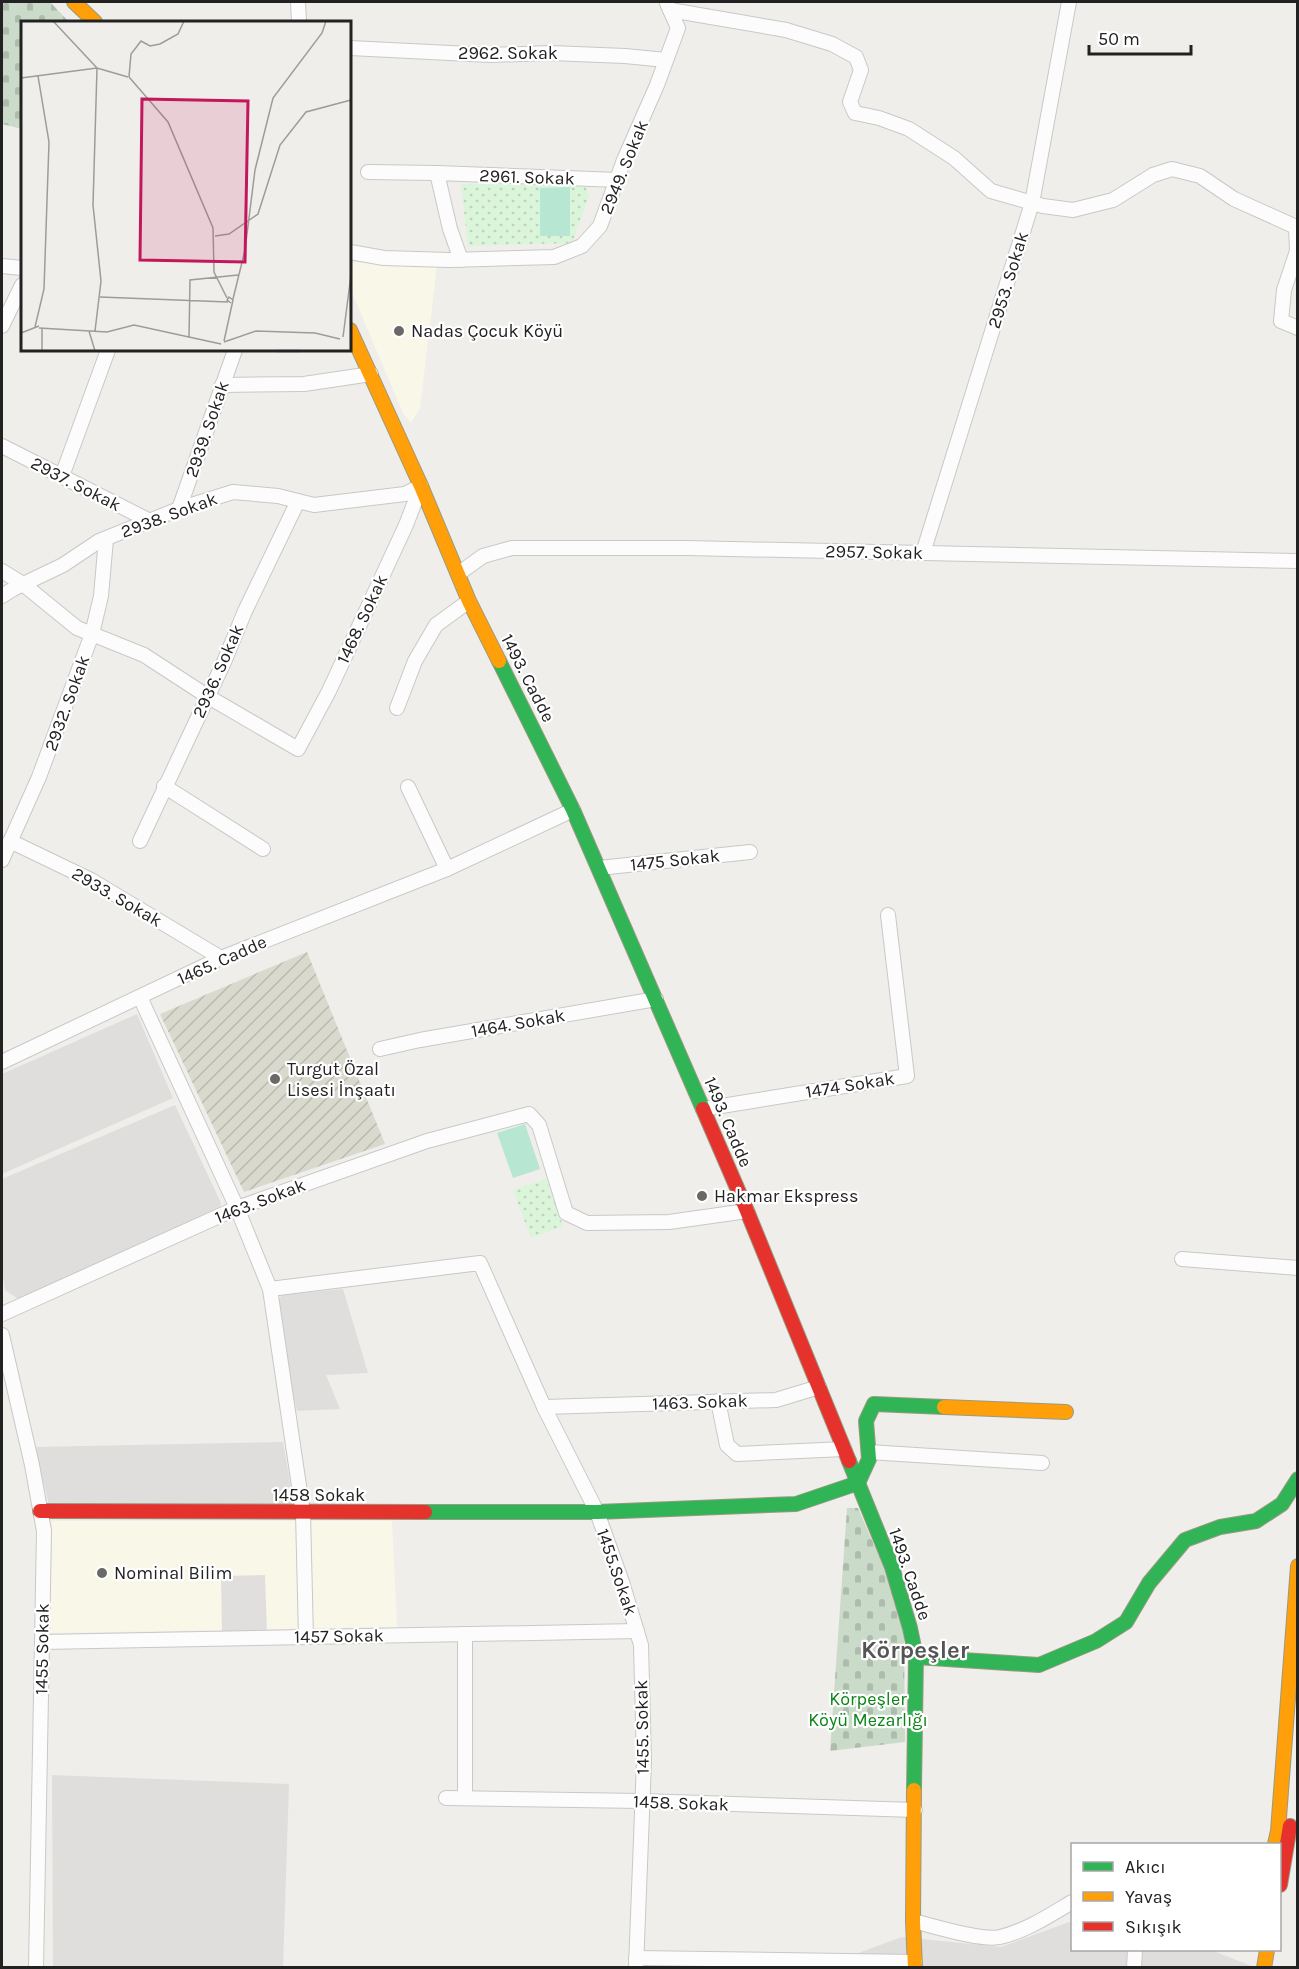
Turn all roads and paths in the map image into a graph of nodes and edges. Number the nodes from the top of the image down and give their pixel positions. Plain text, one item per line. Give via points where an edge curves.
1 (74, 2) edge
2 (298, 2) edge
3 (1069, 2) edge
4 (668, 6) edge
5 (94, 21) edge
6 (299, 21) edge
7 (351, 48) edge
8 (666, 60) junction
9 (368, 172) dead end
10 (437, 173) junction
11 (618, 180) junction
12 (1032, 203) junction
13 (1297, 227) edge
14 (351, 252) edge
15 (461, 260) junction
16 (2, 266) edge
17 (21, 268) edge
18 (21, 287) edge
19 (2, 326) edge
20 (1298, 328) edge
21 (351, 332) edge
22 (108, 351) edge
23 (235, 351) edge
24 (371, 374) junction
25 (222, 385) junction
26 (2, 446) edge
27 (62, 477) junction
28 (421, 486) junction
29 (298, 501) junction
30 (179, 509) junction
31 (150, 521) junction
32 (106, 539) junction
33 (923, 553) junction
34 (1298, 561) edge
35 (2, 571) edge
36 (458, 574) junction
37 (23, 584) junction
38 (2, 596) edge
39 (469, 601) junction
40 (92, 634) junction
41 (207, 696) junction
42 (397, 708) dead end
43 (164, 786) junction
44 (408, 787) dead end
45 (573, 810) junction
46 (10, 841) junction
47 (140, 841) dead end
48 (263, 849) dead end
49 (750, 852) dead end
50 (2, 860) edge
51 (599, 868) junction
52 (447, 869) junction
53 (888, 915) dead end
54 (221, 958) junction
55 (140, 997) junction
56 (656, 999) junction
57 (380, 1049) dead end
58 (2, 1062) edge
59 (703, 1109) junction
60 (237, 1208) junction
61 (747, 1211) junction
62 (1182, 1259) dead end
63 (1298, 1268) edge
64 (270, 1289) junction
65 (2, 1314) edge
66 (2, 1335) edge
67 (819, 1387) junction
68 (718, 1401) junction
69 (544, 1407) junction
70 (1066, 1412) dead end
71 (844, 1449) junction
72 (869, 1452) junction
73 (1042, 1463) dead end
74 (1298, 1479) edge
75 (858, 1482) junction
76 (40, 1511) junction
77 (597, 1512) junction
78 (303, 1513) junction
79 (1298, 1566) edge
80 (637, 1631) junction
81 (465, 1634) junction
82 (306, 1637) junction
83 (42, 1642) junction
84 (916, 1658) junction
85 (1298, 1678) edge
86 (446, 1798) dead end
87 (465, 1798) junction
88 (642, 1801) junction
89 (915, 1810) junction
90 (1275, 1843) edge
91 (1281, 1880) edge
92 (1071, 1903) edge
93 (913, 1921) junction
94 (1135, 1951) edge
95 (1255, 1951) edge
96 (1267, 1951) edge
97 (636, 1963) edge
98 (915, 1965) edge
99 (36, 1968) edge
100 (1134, 1968) edge
101 (1252, 1968) edge
102 (1264, 1968) edge

1 - 5 main road
2 - 6 street
3 - 12 street, 2953. Sokak
4 - 8 street, 2949. Sokak via 678,28
4 - 12 street via 786,30 832,44 856,57 861,70 850,102 855,113 909,129 954,158 991,191
7 - 8 street, 2962. Sokak
8 - 11 street, 2949. Sokak
9 - 10 street, 2961. Sokak
10 - 11 street, 2961. Sokak
10 - 15 street
11 - 15 street, 2949. Sokak via 600,226 582,246 554,257
12 - 13 street via 1073,210 1113,200 1153,175 1172,169 1200,176 1234,199
12 - 33 street, 2953. Sokak
13 - 20 street via 1297,251 1284,290 1281,321
14 - 15 street, 2949. Sokak via 384,258
16 - 17 street
18 - 19 street
21 - 24 main road, 1493. Cadde
22 - 27 street
23 - 25 street, 2939. Sokak
24 - 25 street via 304,384
24 - 28 main road, 1493. Cadde
25 - 30 street, 2939. Sokak
26 - 27 street, 2937. Sokak
27 - 31 street, 2937. Sokak
28 - 29 street, 2938. Sokak via 405,494 314,505
28 - 36 main road, 1493. Cadde
28 - 41 street, 1468. Sokak via 329,692 298,749
29 - 30 street, 2938. Sokak via 233,492
29 - 41 street, 2936. Sokak
30 - 31 street, 2938. Sokak
31 - 32 street, 2938. Sokak
32 - 37 street, 2938. Sokak
32 - 40 street, 2932. Sokak via 101,596
33 - 34 street, 2957. Sokak
33 - 36 street, 2957. Sokak via 512,548 483,556
35 - 37 street
36 - 39 main road, 1493. Cadde
37 - 38 street, 2938. Sokak
37 - 40 street via 77,628
39 - 42 street via 436,625 415,661
39 - 45 main road, 1493. Cadde
40 - 41 street via 144,655
40 - 46 street, 2932. Sokak via 39,777
41 - 43 street, 2936. Sokak
43 - 47 street, 2936. Sokak
43 - 48 street
44 - 52 street
45 - 51 main road, 1493. Cadde
45 - 52 street, 1465. Cadde
46 - 50 street, 2932. Sokak
46 - 54 street, 2933. Sokak via 91,880
49 - 51 street, 1475 Sokak
51 - 56 main road, 1493. Cadde
52 - 54 street, 1465. Cadde
53 - 59 street, 1474 Sokak via 907,1076
54 - 55 street, 1465. Cadde
55 - 58 street, 1465. Cadde
55 - 60 street
56 - 57 street, 1464. Sokak
56 - 59 main road, 1493. Cadde
59 - 61 main road, 1493. Cadde
60 - 61 street, 1463. Sokak via 427,1141 528,1114 539,1125 566,1213 587,1223 669,1222
60 - 64 street
60 - 65 street, 1463. Sokak
61 - 67 main road, 1493. Cadde
62 - 63 street
64 - 69 street, 1455.Sokak via 480,1263
64 - 78 street
66 - 76 street, 1455 Sokak
67 - 68 street, 1463. Sokak via 776,1400
67 - 71 main road, 1493. Cadde
68 - 69 street, 1463. Sokak
68 - 71 street via 727,1445 737,1454
69 - 77 street, 1455.Sokak
70 - 72 main road via 874,1404 866,1421
71 - 75 main road, 1493. Cadde
72 - 73 street
72 - 75 main road
74 - 84 main road via 1282,1504 1256,1521 1220,1527 1185,1540 1149,1583 1126,1622 1096,1641 1040,1665
75 - 77 main road, 1458 Sokak via 796,1504
75 - 84 main road, 1493. Cadde via 892,1566
76 - 78 main road, 1458 Sokak
76 - 83 street, 1455 Sokak via 44,1531
77 - 78 main road, 1458 Sokak
77 - 80 street, 1455.Sokak
78 - 82 street
79 - 90 main road
80 - 81 street, 1457 Sokak
80 - 88 street, 1455. Sokak via 641,1645
81 - 82 street, 1457 Sokak
81 - 87 street
82 - 83 street, 1457 Sokak
83 - 99 street, 1455 Sokak
84 - 89 main road, 1493. Cadde
85 - 91 main road via 1290,1830
86 - 87 street, 1458. Sokak
87 - 88 street, 1458. Sokak
88 - 89 street, 1458. Sokak
88 - 97 street, 1455. Sokak
89 - 93 main road, 1493. Cadde
92 - 93 street via 1000,1937
93 - 98 main road, 1493. Cadde
94 - 100 street
95 - 101 main road
96 - 102 main road
97 - 98 street

